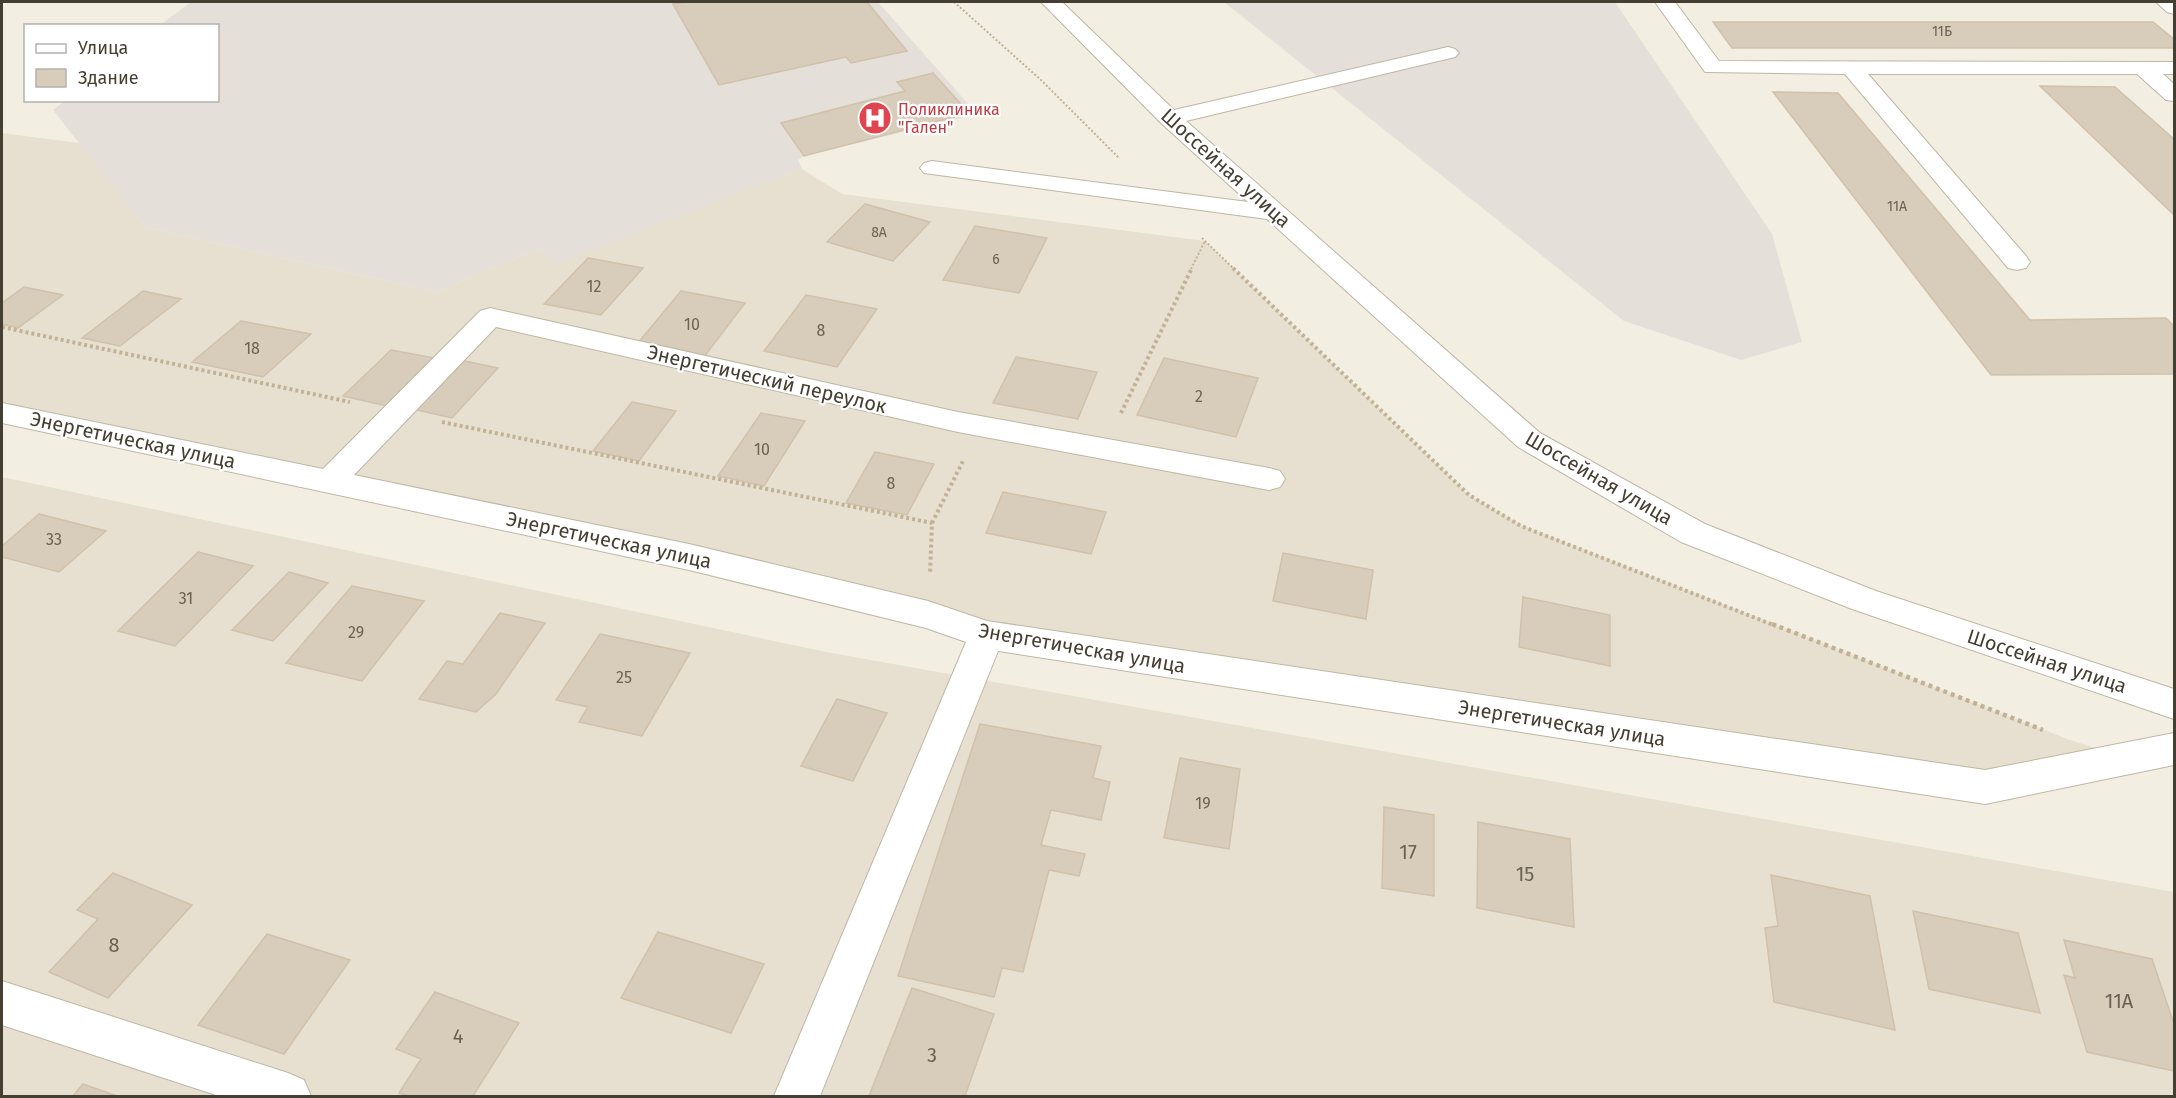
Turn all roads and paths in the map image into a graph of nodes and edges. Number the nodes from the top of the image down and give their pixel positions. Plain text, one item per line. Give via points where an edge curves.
1 (954, 2) edge
2 (1051, 2) edge
3 (1665, 2) edge
4 (2166, 2) edge
5 (2175, 8) edge
6 (1448, 53) dead end
7 (1851, 67) junction
8 (2142, 68) junction
9 (2175, 68) edge
10 (2175, 95) edge
11 (1169, 118) junction
12 (1120, 159) dead end
13 (932, 168) dead end
14 (1275, 213) junction
15 (1196, 233) dead end
16 (2017, 262) dead end
17 (2, 327) edge
18 (398, 412) junction
19 (2, 413) edge
20 (1119, 419) dead end
21 (981, 426) junction
22 (1269, 479) dead end
23 (330, 481) junction
24 (932, 523) junction
25 (928, 615) junction
26 (987, 635) junction
27 (2175, 704) edge
28 (2175, 749) edge
29 (2, 1003) edge
30 (288, 1096) edge
31 (797, 1096) edge

1 - 12 path via 1041,80
2 - 11 street, Шоссейная улица
3 - 7 street via 1713,67
4 - 5 street
6 - 11 street
7 - 8 street
7 - 16 street
8 - 9 street
8 - 10 street
11 - 14 street, Шоссейная улица
13 - 14 street
14 - 27 street, Шоссейная улица via 1529,440 1693,533 1864,600
15 - 20 path via 1205,241
17 - 18 path
18 - 21 street, Энергетический переулок via 490,317
18 - 23 street, Энергетический переулок
18 - 24 path
19 - 23 street, Энергетическая улица
21 - 22 street, Энергетический переулок
21 - 24 path
23 - 25 street, Энергетическая улица via 689,557
24 - 25 path
25 - 26 street, Энергетическая улица
26 - 28 street, Энергетическая улица via 1984,787
26 - 31 street
29 - 30 street

